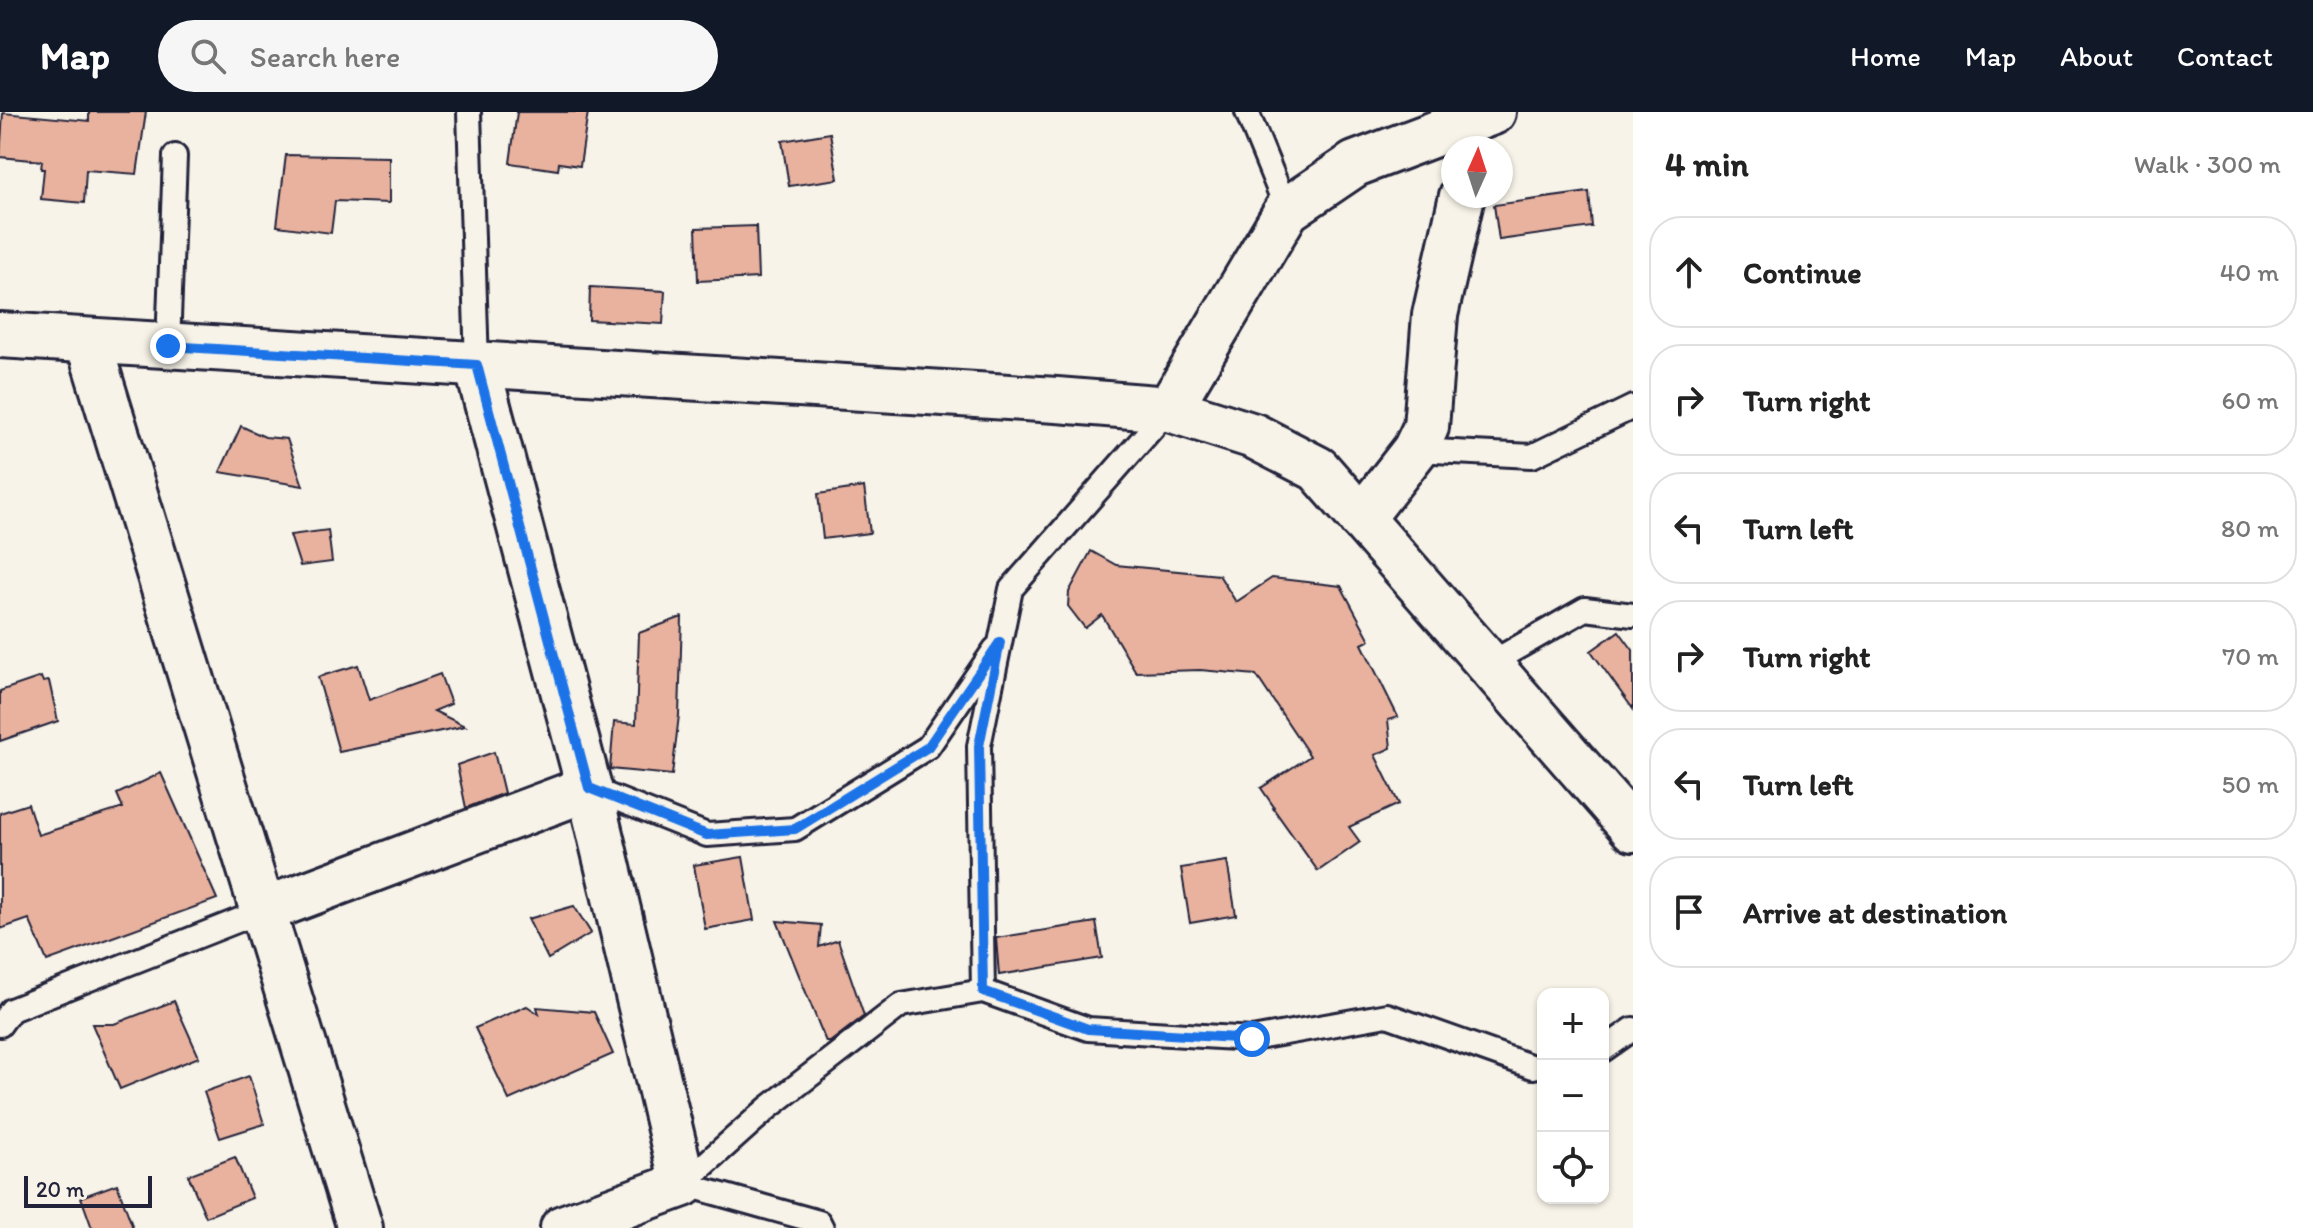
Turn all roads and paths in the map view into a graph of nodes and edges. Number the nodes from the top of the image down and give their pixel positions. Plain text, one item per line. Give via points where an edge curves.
1 (469, 112) edge
2 (1247, 112) edge
3 (1482, 122) edge
4 (175, 156) dead end
5 (1459, 208) edge
6 (1287, 210) junction
7 (0, 335) edge
8 (88, 341) junction
9 (168, 346) junction
10 (477, 365) junction
11 (1633, 407) edge
12 (1169, 409) junction
13 (1415, 450) junction
14 (1361, 519) junction
15 (1633, 615) edge
16 (1000, 642) junction
17 (1489, 664) junction
18 (589, 788) junction
19 (1633, 829) edge
20 (262, 911) junction
21 (983, 991) junction
22 (0, 1025) edge
23 (1633, 1029) edge
24 (1609, 1046) edge
25 (1537, 1066) edge
26 (683, 1184) junction
27 (360, 1228) edge
28 (563, 1228) edge
29 (822, 1228) edge

1 - 10 lane
2 - 6 lane
3 - 6 street via 1355,164
4 - 9 lane
5 - 13 street via 1435,315 1426,427
6 - 12 street
7 - 8 street
8 - 9 street
8 - 20 street
9 - 10 street
10 - 12 street
10 - 18 street
11 - 13 lane via 1532,456
12 - 14 street via 1254,436 1318,469
12 - 16 lane via 1011,589
13 - 14 street
14 - 17 street
15 - 17 lane via 1585,609
16 - 18 lane via 928,747 795,829 707,835
16 - 21 lane via 979,746
17 - 19 street
18 - 20 street
18 - 26 street
20 - 22 lane via 11,1010
20 - 27 street
21 - 25 lane via 1088,1029 1252,1039 1387,1015
21 - 26 lane via 901,1005 768,1108
23 - 24 lane
26 - 28 street
26 - 29 lane via 819,1222

